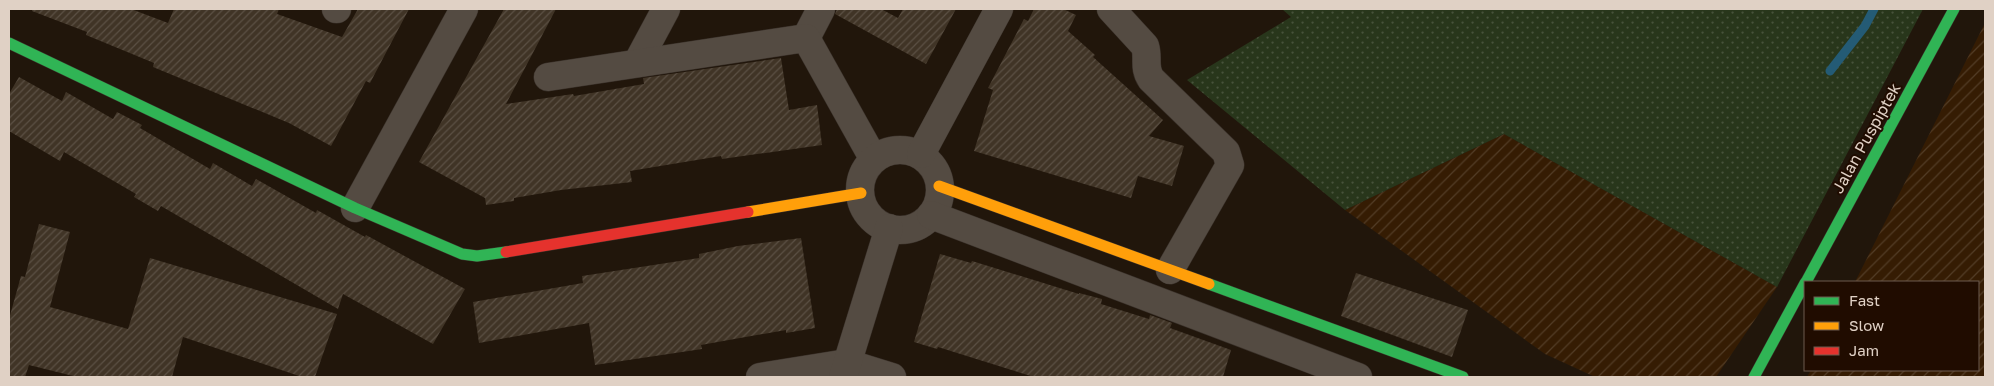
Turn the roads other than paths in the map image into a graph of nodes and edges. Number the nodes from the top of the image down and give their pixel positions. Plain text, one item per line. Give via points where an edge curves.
1 (464, 9) edge
2 (666, 9) edge
3 (821, 9) edge
4 (999, 9) edge
5 (1111, 9) edge
6 (1954, 9) edge
7 (806, 38) junction
8 (9, 43) edge
9 (637, 63) junction
10 (548, 77) dead end
11 (921, 154) junction
12 (873, 158) junction
13 (940, 186) junction
14 (861, 193) junction
15 (355, 208) junction
16 (931, 215) junction
17 (889, 228) junction
18 (1170, 270) junction
19 (1807, 281) edge
20 (1804, 287) edge
21 (1346, 335) junction
22 (845, 370) edge
23 (1347, 373) edge
24 (760, 377) edge
25 (892, 377) edge
26 (1462, 377) edge
27 (1754, 377) edge

1 - 15 street
2 - 9 street
3 - 7 street
4 - 11 street
5 - 18 street via 1145,46 1146,72 1151,80 1226,152 1229,159 1230,165
6 - 19 street, Jalan Puspiptek
7 - 9 street
7 - 12 street
8 - 15 street
9 - 10 street
11 - 12 street via 896,148
11 - 13 street via 938,172
12 - 14 street via 860,181
13 - 16 street via 941,198
13 - 18 street
14 - 15 street via 477,256 462,254
14 - 17 street via 862,206 879,225
16 - 17 street via 928,220 904,231
16 - 23 street
17 - 22 street
18 - 21 street
20 - 27 street, Jalan Puspiptek
21 - 23 street
21 - 26 street
22 - 24 street
22 - 25 street

